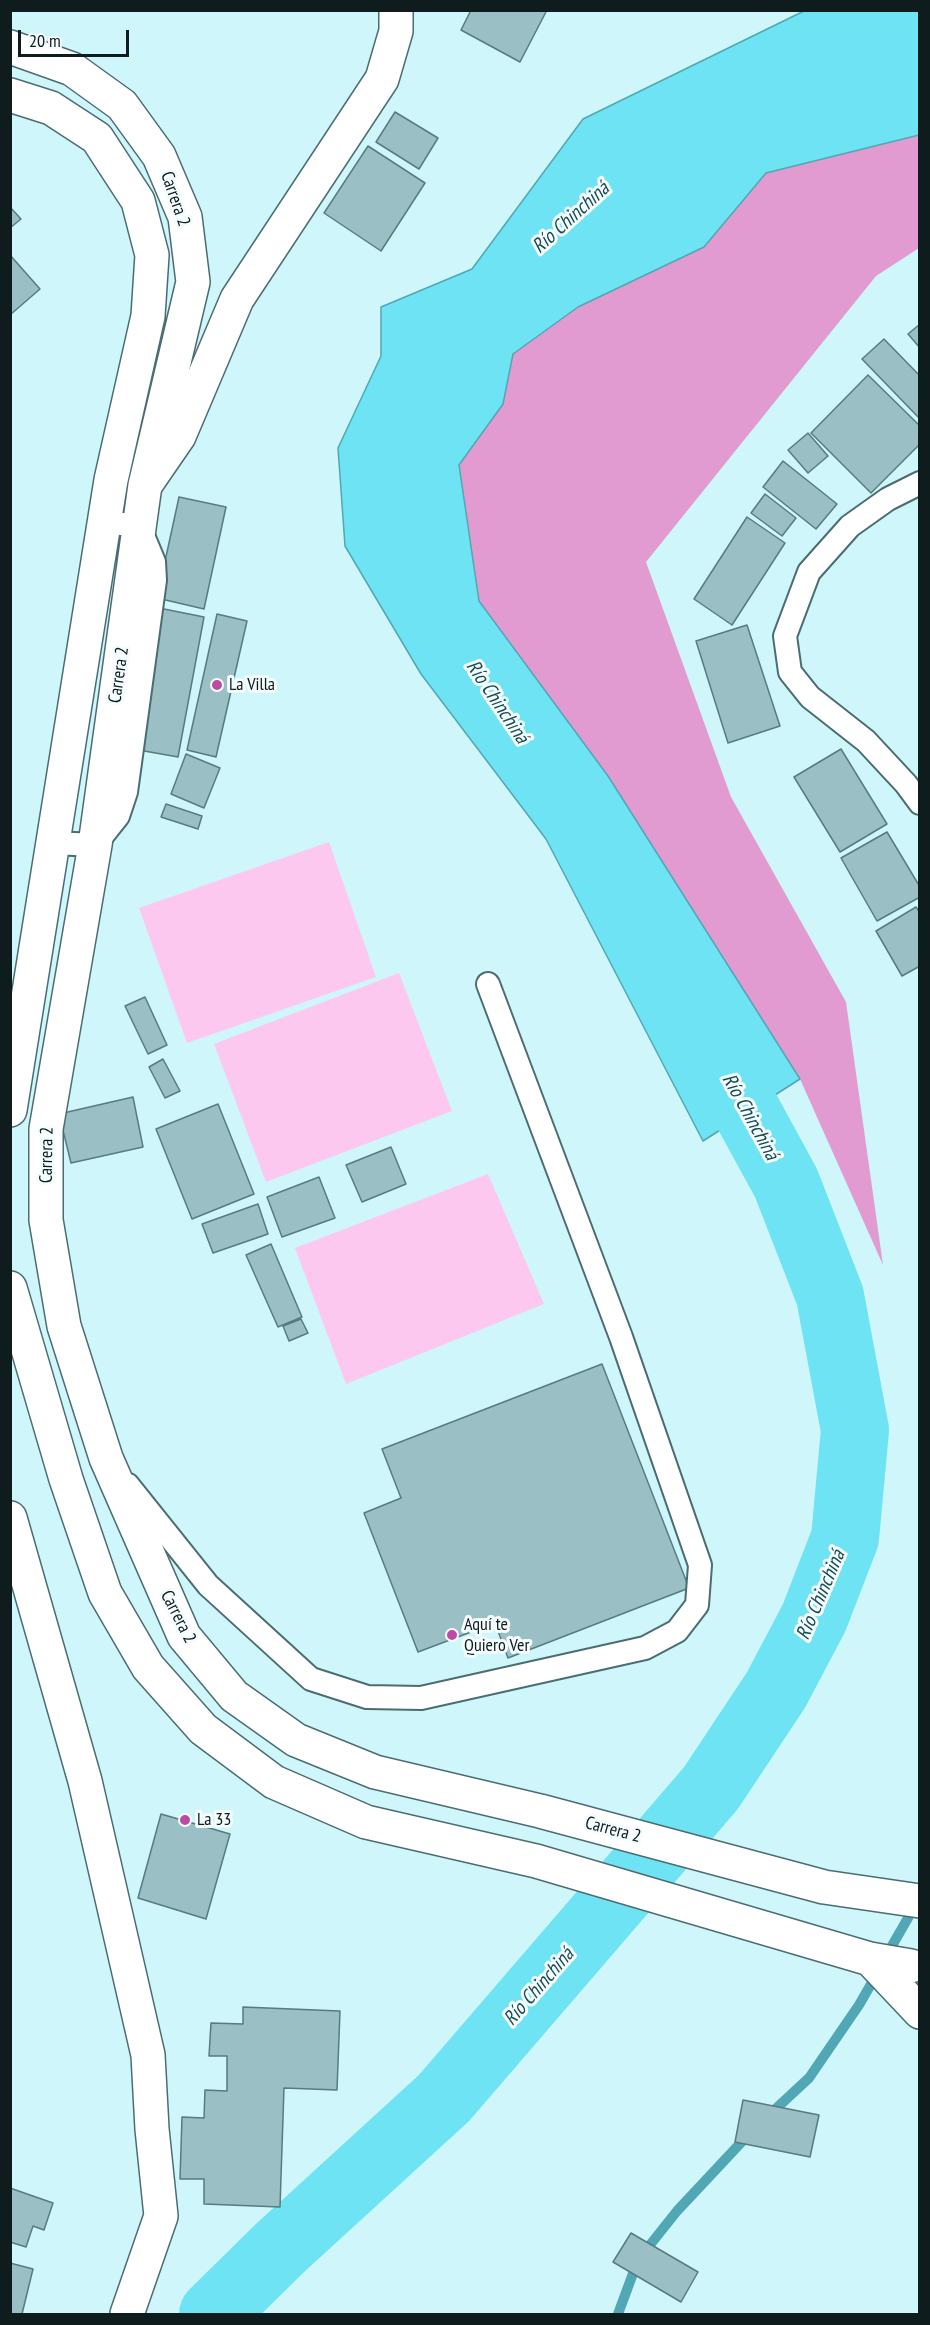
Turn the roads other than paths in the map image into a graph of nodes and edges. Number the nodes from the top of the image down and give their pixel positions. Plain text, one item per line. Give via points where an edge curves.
1 (396, 10) edge
2 (10, 47) edge
3 (10, 95) edge
4 (920, 483) edge
5 (145, 485) junction
6 (104, 522) junction
7 (140, 526) junction
8 (920, 803) edge
9 (53, 843) junction
10 (95, 845) junction
11 (488, 984) dead end
12 (10, 1110) edge
13 (11, 1297) edge
14 (106, 1458) junction
15 (10, 1518) edge
16 (920, 1901) edge
17 (870, 1959) junction
18 (911, 1966) dead end
19 (920, 2012) edge
20 (127, 2314) edge

1 - 5 main road via 396,31 382,80 237,299 179,436
2 - 5 main road, Carrera 2 via 72,69 122,105 159,156 185,217 193,282
3 - 6 main road, Carrera 2 via 51,108 97,138 138,201 152,255 148,316
4 - 8 lane via 888,499 850,526 809,572 784,636 790,672 810,697 866,741
5 - 7 main road, Carrera 2
6 - 7 lane
6 - 9 main road, Carrera 2
7 - 10 main road, Carrera 2
9 - 10 lane
9 - 12 main road, Carrera 2
10 - 14 main road, Carrera 2 via 46,1129 46,1220 64,1326
11 - 14 lane via 621,1337 700,1564 697,1605 677,1631 645,1648 421,1698 367,1697 311,1679 207,1585
13 - 17 main road via 105,1593 147,1667 203,1729 273,1782 366,1822 536,1861
14 - 16 main road, Carrera 2 via 184,1636 234,1696 296,1740 375,1772 540,1811 824,1887
15 - 20 main road via 85,1781 148,2055 161,2216
17 - 18 main road
17 - 19 main road

